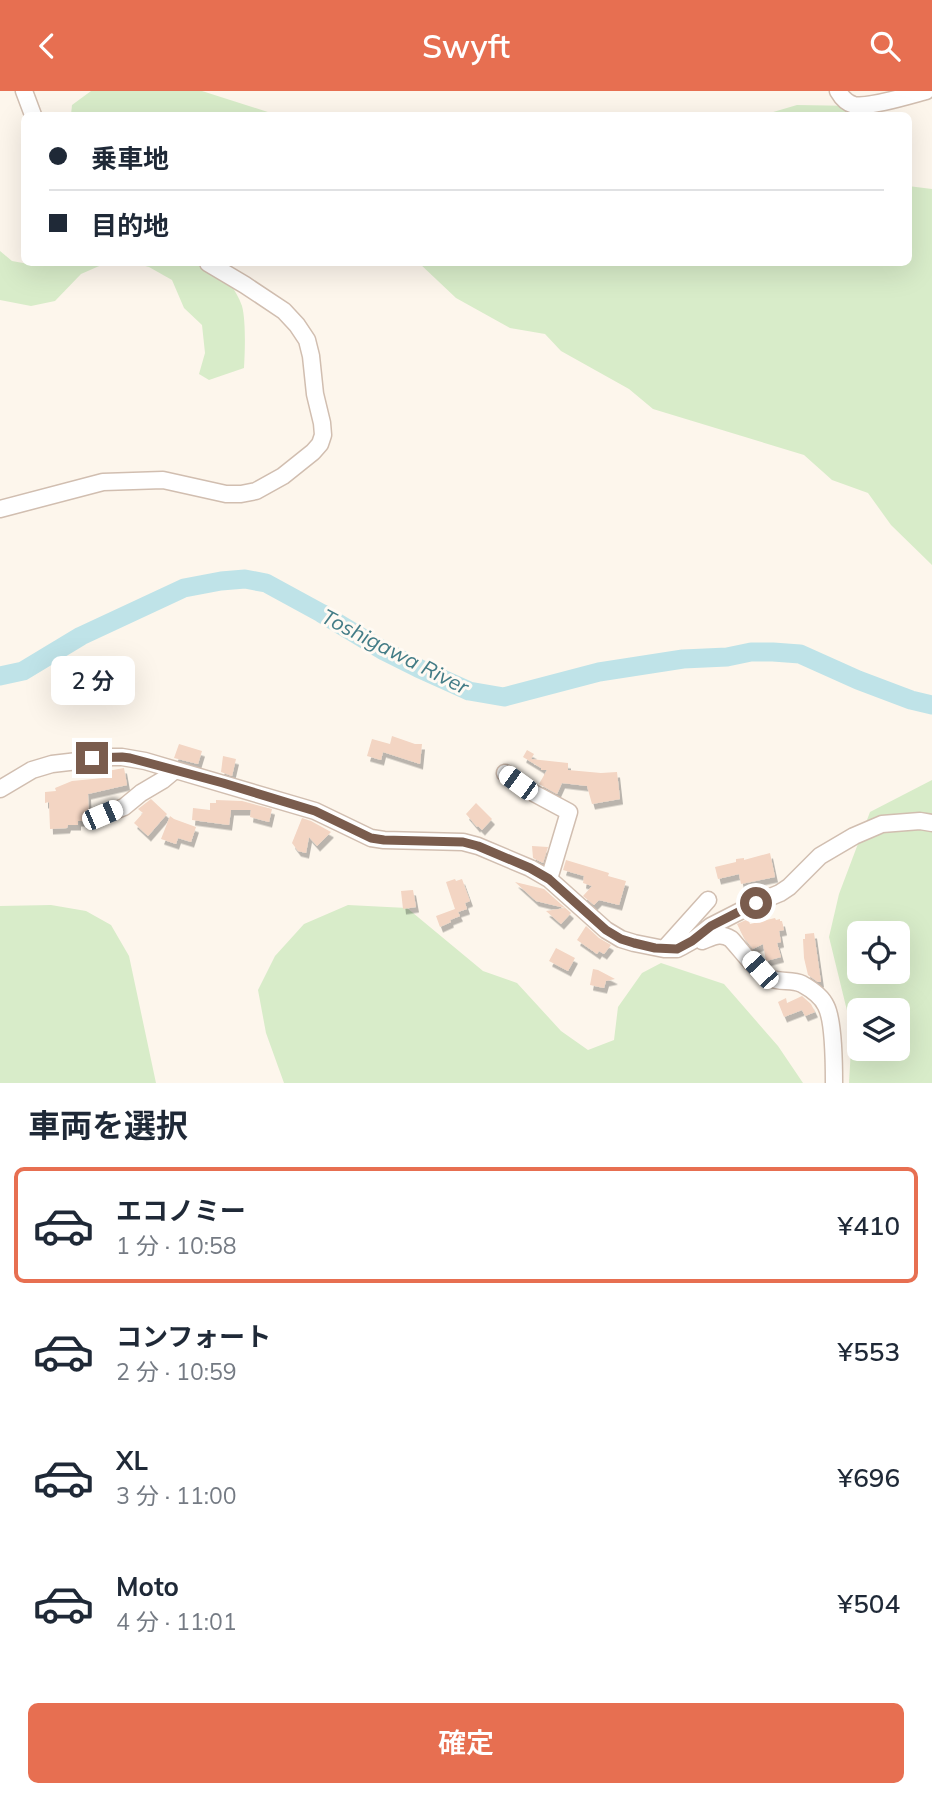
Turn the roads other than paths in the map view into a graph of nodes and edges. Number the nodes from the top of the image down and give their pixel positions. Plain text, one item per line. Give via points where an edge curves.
1 (24, 91) edge
2 (838, 91) edge
3 (926, 91) edge
4 (32, 112) edge
5 (213, 266) edge
6 (0, 509) edge
7 (175, 770) junction
8 (505, 773) dead end
9 (0, 789) edge
10 (102, 815) dead end
11 (932, 823) edge
12 (549, 879) junction
13 (708, 900) dead end
14 (692, 941) junction
15 (664, 949) junction
16 (834, 1083) edge

1 - 4 street
2 - 3 street via 845,102 856,106
5 - 6 street via 284,311 307,340 322,423 320,445 267,487 242,494 163,479 103,482
7 - 9 street via 122,757 92,758 43,766
7 - 10 street via 124,807
7 - 12 street via 315,811 371,838 478,846
8 - 12 street via 569,812
11 - 14 street via 882,824 854,837 820,856 789,887 711,926
12 - 15 street via 606,930 621,939
13 - 15 street
14 - 15 street via 677,949
14 - 16 street via 726,936 765,975 797,982 820,998 829,1014

